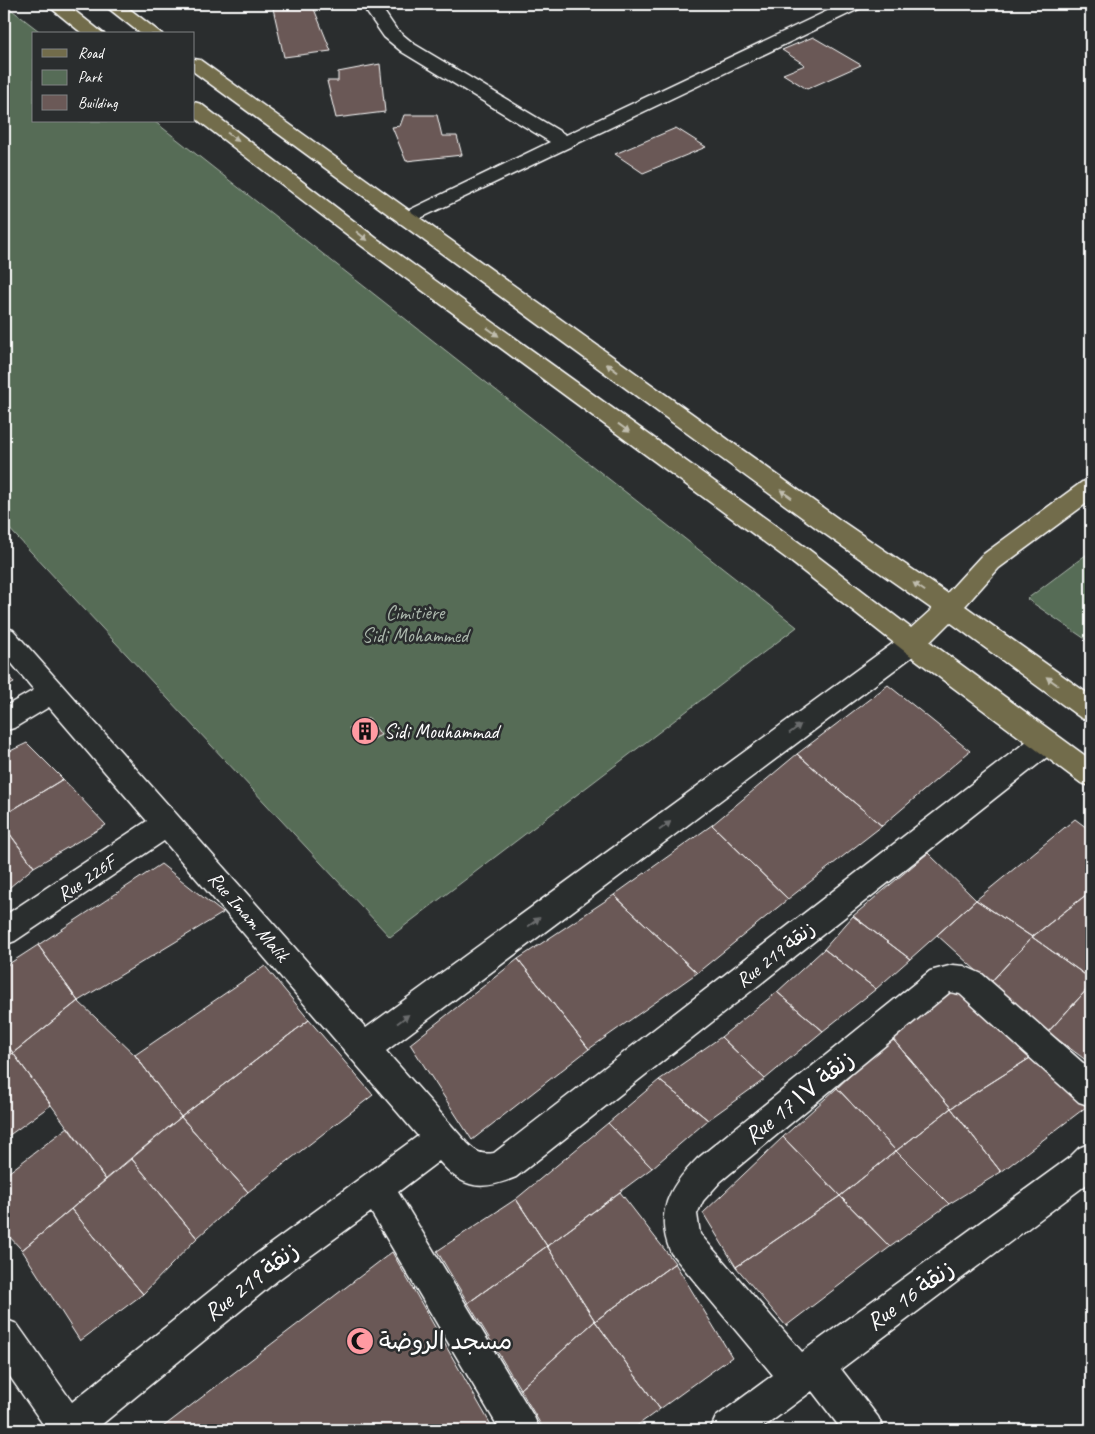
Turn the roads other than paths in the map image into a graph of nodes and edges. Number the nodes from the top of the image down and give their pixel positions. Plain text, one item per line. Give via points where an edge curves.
1 (55, 4) edge
2 (112, 4) edge
3 (370, 4) edge
4 (855, 4) edge
5 (92, 32) edge
6 (149, 32) edge
7 (195, 65) edge
8 (195, 109) edge
9 (565, 144) junction
10 (406, 219) junction
11 (1091, 488) edge
12 (949, 608) junction
13 (4, 637) edge
14 (912, 642) junction
15 (52, 693) junction
16 (1091, 710) edge
17 (4, 720) edge
18 (1046, 742) junction
19 (1091, 775) edge
20 (168, 823) junction
21 (4, 932) edge
22 (364, 1048) junction
23 (1091, 1091) edge
24 (442, 1139) junction
25 (504, 1166) joint
26 (1088, 1169) edge
27 (376, 1188) junction
28 (4, 1337) edge
29 (807, 1372) junction
30 (68, 1430) edge
31 (521, 1430) edge
32 (729, 1430) edge
33 (865, 1430) edge

1 - 5 main road
2 - 6 main road
3 - 9 street via 390,33 408,48
4 - 9 street
7 - 10 main road
8 -> 14 main road via 369,242 799,555
9 - 10 street
12 -> 10 main road
11 - 12 main road via 990,562
12 - 14 main road
16 -> 12 main road
13 - 15 street, Rue Imam Malik
14 - 18 main road
22 -> 14 street
15 - 17 street
15 - 20 street, Rue Imam Malik
18 - 19 main road
18 - 25 street, Rue 219 زنقة
20 - 21 street, Rue 226F
20 - 22 street, Rue Imam Malik
22 - 24 street, Rue Imam Malik
23 - 29 street, Rue 17 زنقة ١٧ via 971,984 952,978 941,981 709,1170 691,1190 680,1213 683,1241
24 - 25 street, Rue Imam Malik via 469,1168 492,1171
24 - 27 street, Rue 219 زنقة
26 - 29 street, Rue 16 زنقة
27 - 30 street, Rue 219 زنقة via 267,1267
27 - 31 street
28 - 30 street
29 - 32 street, Rue 16 زنقة
29 - 33 street, Rue 17 زنقة ١٧

